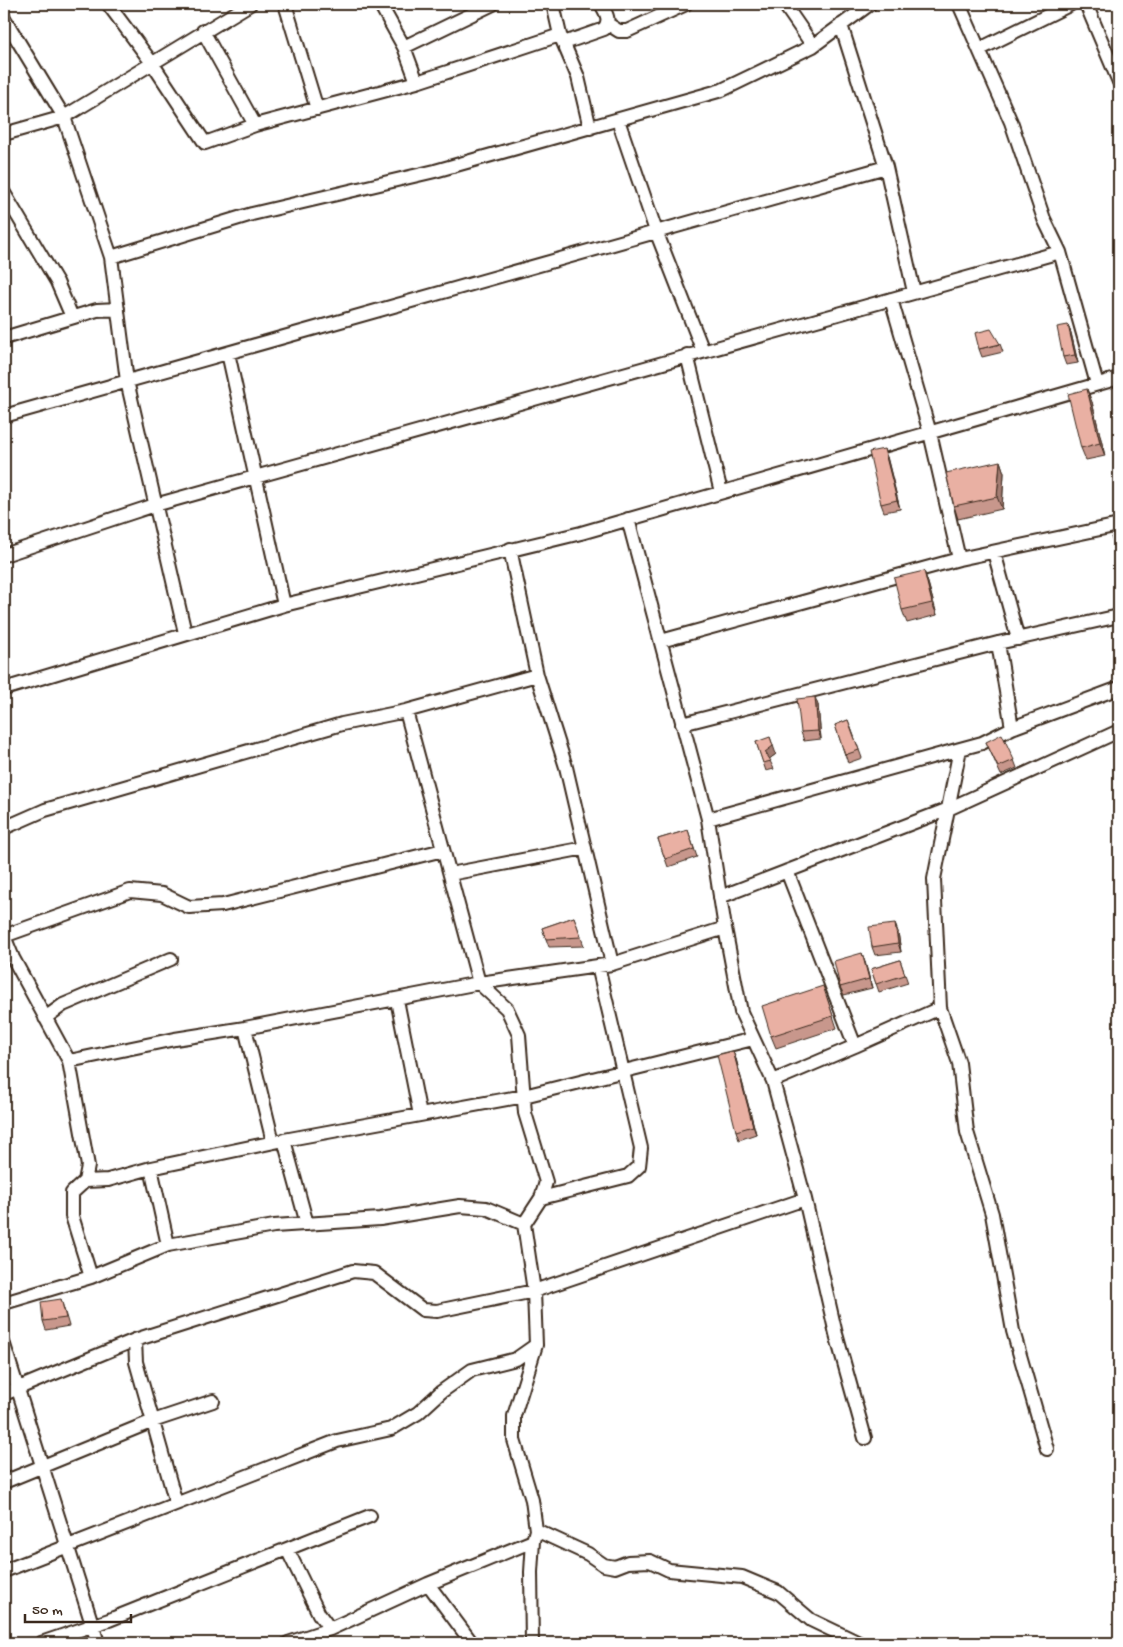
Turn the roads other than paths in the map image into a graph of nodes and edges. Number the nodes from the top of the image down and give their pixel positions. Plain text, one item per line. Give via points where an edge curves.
1 (108, 4) edge
2 (250, 4) edge
3 (285, 4) edge
4 (380, 4) edge
5 (493, 4) edge
6 (553, 4) edge
7 (601, 4) edge
8 (686, 4) edge
9 (784, 4) edge
10 (869, 4) edge
11 (959, 4) edge
12 (1071, 4) edge
13 (1086, 4) edge
14 (228, 8) edge
15 (4, 18) edge
16 (608, 24) junction
17 (841, 25) junction
18 (203, 31) junction
19 (562, 39) junction
20 (813, 46) junction
21 (404, 47) junction
22 (980, 49) junction
23 (152, 63) junction
24 (416, 82) junction
25 (1119, 82) edge
26 (317, 109) junction
27 (64, 117) junction
28 (618, 120) junction
29 (255, 125) junction
30 (590, 128) junction
31 (4, 134) edge
32 (886, 167) junction
33 (4, 193) edge
34 (656, 231) junction
35 (1060, 252) junction
36 (111, 257) junction
37 (914, 292) junction
38 (891, 299) junction
39 (118, 309) junction
40 (72, 317) junction
41 (4, 338) edge
42 (703, 351) junction
43 (228, 353) junction
44 (687, 356) junction
45 (1119, 378) edge
46 (127, 381) junction
47 (1097, 384) junction
48 (4, 416) edge
49 (930, 433) junction
50 (256, 476) junction
51 (721, 492) junction
52 (155, 505) junction
53 (628, 519) junction
54 (1119, 525) edge
55 (510, 549) junction
56 (994, 552) junction
57 (4, 556) edge
58 (959, 559) junction
59 (284, 605) junction
60 (1119, 616) edge
61 (185, 633) junction
62 (1018, 639) junction
63 (661, 641) junction
64 (998, 643) junction
65 (537, 675) junction
66 (1119, 688) edge
67 (4, 689) edge
68 (406, 711) junction
69 (682, 724) junction
70 (1012, 728) junction
71 (1119, 731) edge
72 (960, 749) junction
73 (946, 810) junction
74 (708, 819) junction
75 (4, 828) edge
76 (585, 848) junction
77 (443, 850) junction
78 (787, 871) junction
79 (450, 874) junction
80 (720, 897) junction
81 (725, 928) junction
82 (4, 936) edge
83 (171, 958) dead end
84 (8, 961) edge
85 (612, 964) junction
86 (598, 966) junction
87 (479, 983) junction
88 (397, 1000) junction
89 (940, 1008) junction
90 (45, 1018) junction
91 (245, 1028) junction
92 (753, 1039) junction
93 (855, 1046) junction
94 (69, 1061) junction
95 (622, 1070) junction
96 (772, 1082) junction
97 (524, 1096) junction
98 (420, 1115) junction
99 (279, 1141) junction
100 (151, 1168) junction
101 (85, 1181) junction
102 (541, 1198) junction
103 (805, 1199) junction
104 (307, 1224) junction
105 (524, 1224) junction
106 (168, 1244) junction
107 (91, 1277) junction
108 (534, 1291) junction
109 (4, 1303) edge
110 (135, 1340) junction
111 (4, 1345) edge
112 (536, 1345) junction
113 (19, 1388) junction
114 (4, 1394) edge
115 (213, 1401) dead end
116 (153, 1421) junction
117 (865, 1438) dead end
118 (1047, 1449) dead end
119 (43, 1468) junction
120 (4, 1482) edge
121 (176, 1503) junction
122 (370, 1516) dead end
123 (535, 1536) junction
124 (69, 1545) junction
125 (287, 1549) junction
126 (4, 1571) edge
127 (428, 1584) junction
128 (93, 1624) junction
129 (330, 1629) junction
130 (40, 1643) edge
131 (98, 1643) edge
132 (288, 1643) edge
133 (472, 1643) edge
134 (532, 1643) edge
135 (860, 1643) edge

1 - 23 street
2 - 14 street
3 - 26 street
4 - 21 street
5 - 21 street
6 - 19 street
7 - 16 street
8 - 16 street via 627,31 618,31
9 - 20 street
10 - 17 street
11 - 22 street
12 - 22 street
13 - 25 street
14 - 18 street
15 - 27 street
16 - 19 street via 604,29
17 - 20 street
17 - 32 street
18 - 23 street
18 - 29 street
19 - 24 street
19 - 30 street via 578,77
20 - 28 street via 722,90
21 - 24 street
22 - 35 street via 1011,122 1044,219
23 - 27 street
23 - 29 street via 205,143
24 - 26 street
26 - 29 street
27 - 31 street
27 - 36 street
28 - 30 street
28 - 34 street
30 - 36 street via 252,214
32 - 34 street via 759,205
32 - 37 street
33 - 40 street via 57,282
34 - 42 street
34 - 43 street
35 - 37 street
35 - 47 street
36 - 39 street
37 - 38 street
38 - 42 street
38 - 49 street
39 - 40 street via 97,310
39 - 46 street
40 - 41 street
42 - 44 street
43 - 46 street
43 - 50 street
44 - 50 street
44 - 51 street
45 - 47 street
46 - 48 street
46 - 52 street
47 - 49 street
49 - 51 street
49 - 58 street
50 - 52 street
50 - 59 street
51 - 53 street
52 - 57 street
52 - 61 street
53 - 55 street
53 - 63 street
54 - 56 street
55 - 59 street
55 - 65 street
56 - 58 street
56 - 62 street
58 - 63 street
59 - 61 street
60 - 62 street
61 - 67 street
62 - 64 street
63 - 69 street
64 - 69 street
64 - 70 street
65 - 68 street
65 - 76 street via 566,767
66 - 70 street
68 - 75 street via 332,726 44,810
68 - 77 street
69 - 74 street
70 - 72 street via 982,743
71 - 73 street
72 - 73 street
72 - 74 street
73 - 78 street
73 - 89 street via 934,879
74 - 80 street
76 - 79 street
76 - 85 street
77 - 79 street
77 - 82 street via 222,905 189,908 162,894 130,891
78 - 80 street
78 - 93 street
79 - 87 street
80 - 81 street
81 - 85 street
81 - 92 street via 741,1012
82 - 84 street
83 - 90 street via 64,1005
84 - 90 street
85 - 86 street
86 - 87 street
86 - 95 street
87 - 88 street
87 - 97 street via 507,1009 519,1035
88 - 91 street
88 - 98 street
89 - 93 street
89 - 118 street via 959,1063 968,1132 992,1214 1013,1331
90 - 94 street
91 - 94 street
91 - 99 street
92 - 95 street
92 - 96 street
93 - 96 street
94 - 101 street via 88,1166
95 - 97 street
95 - 102 street via 641,1148 639,1166 628,1176
96 - 103 street
97 - 98 street
97 - 102 street via 525,1113 546,1182
98 - 99 street
99 - 100 street
99 - 104 street
100 - 101 street via 108,1180
100 - 106 street
101 - 107 street via 72,1193 72,1216
102 - 105 street
103 - 108 street
103 - 117 street via 836,1334
104 - 105 street via 380,1219 460,1206 486,1208
104 - 106 street via 274,1226
105 - 108 street
106 - 107 street
107 - 109 street
108 - 110 street via 437,1311 423,1310 374,1273 353,1271
108 - 112 street
110 - 113 street
110 - 116 street via 136,1362
111 - 113 street
112 - 121 street via 516,1359 472,1370 418,1413 391,1429 337,1441
112 - 123 street via 514,1416 514,1440 532,1500
113 - 114 street
113 - 119 street
115 - 116 street
116 - 119 street
116 - 121 street
119 - 120 street
119 - 124 street
121 - 124 street
122 - 125 street
123 - 127 street
123 - 134 street via 531,1572
123 - 135 street via 588,1554 604,1565 615,1567 628,1562 650,1561 669,1570 742,1577 778,1592 811,1620
124 - 126 street
124 - 128 street
125 - 128 street
125 - 129 street via 319,1614
127 - 129 street
127 - 133 street
128 - 130 street
128 - 131 street
129 - 132 street

